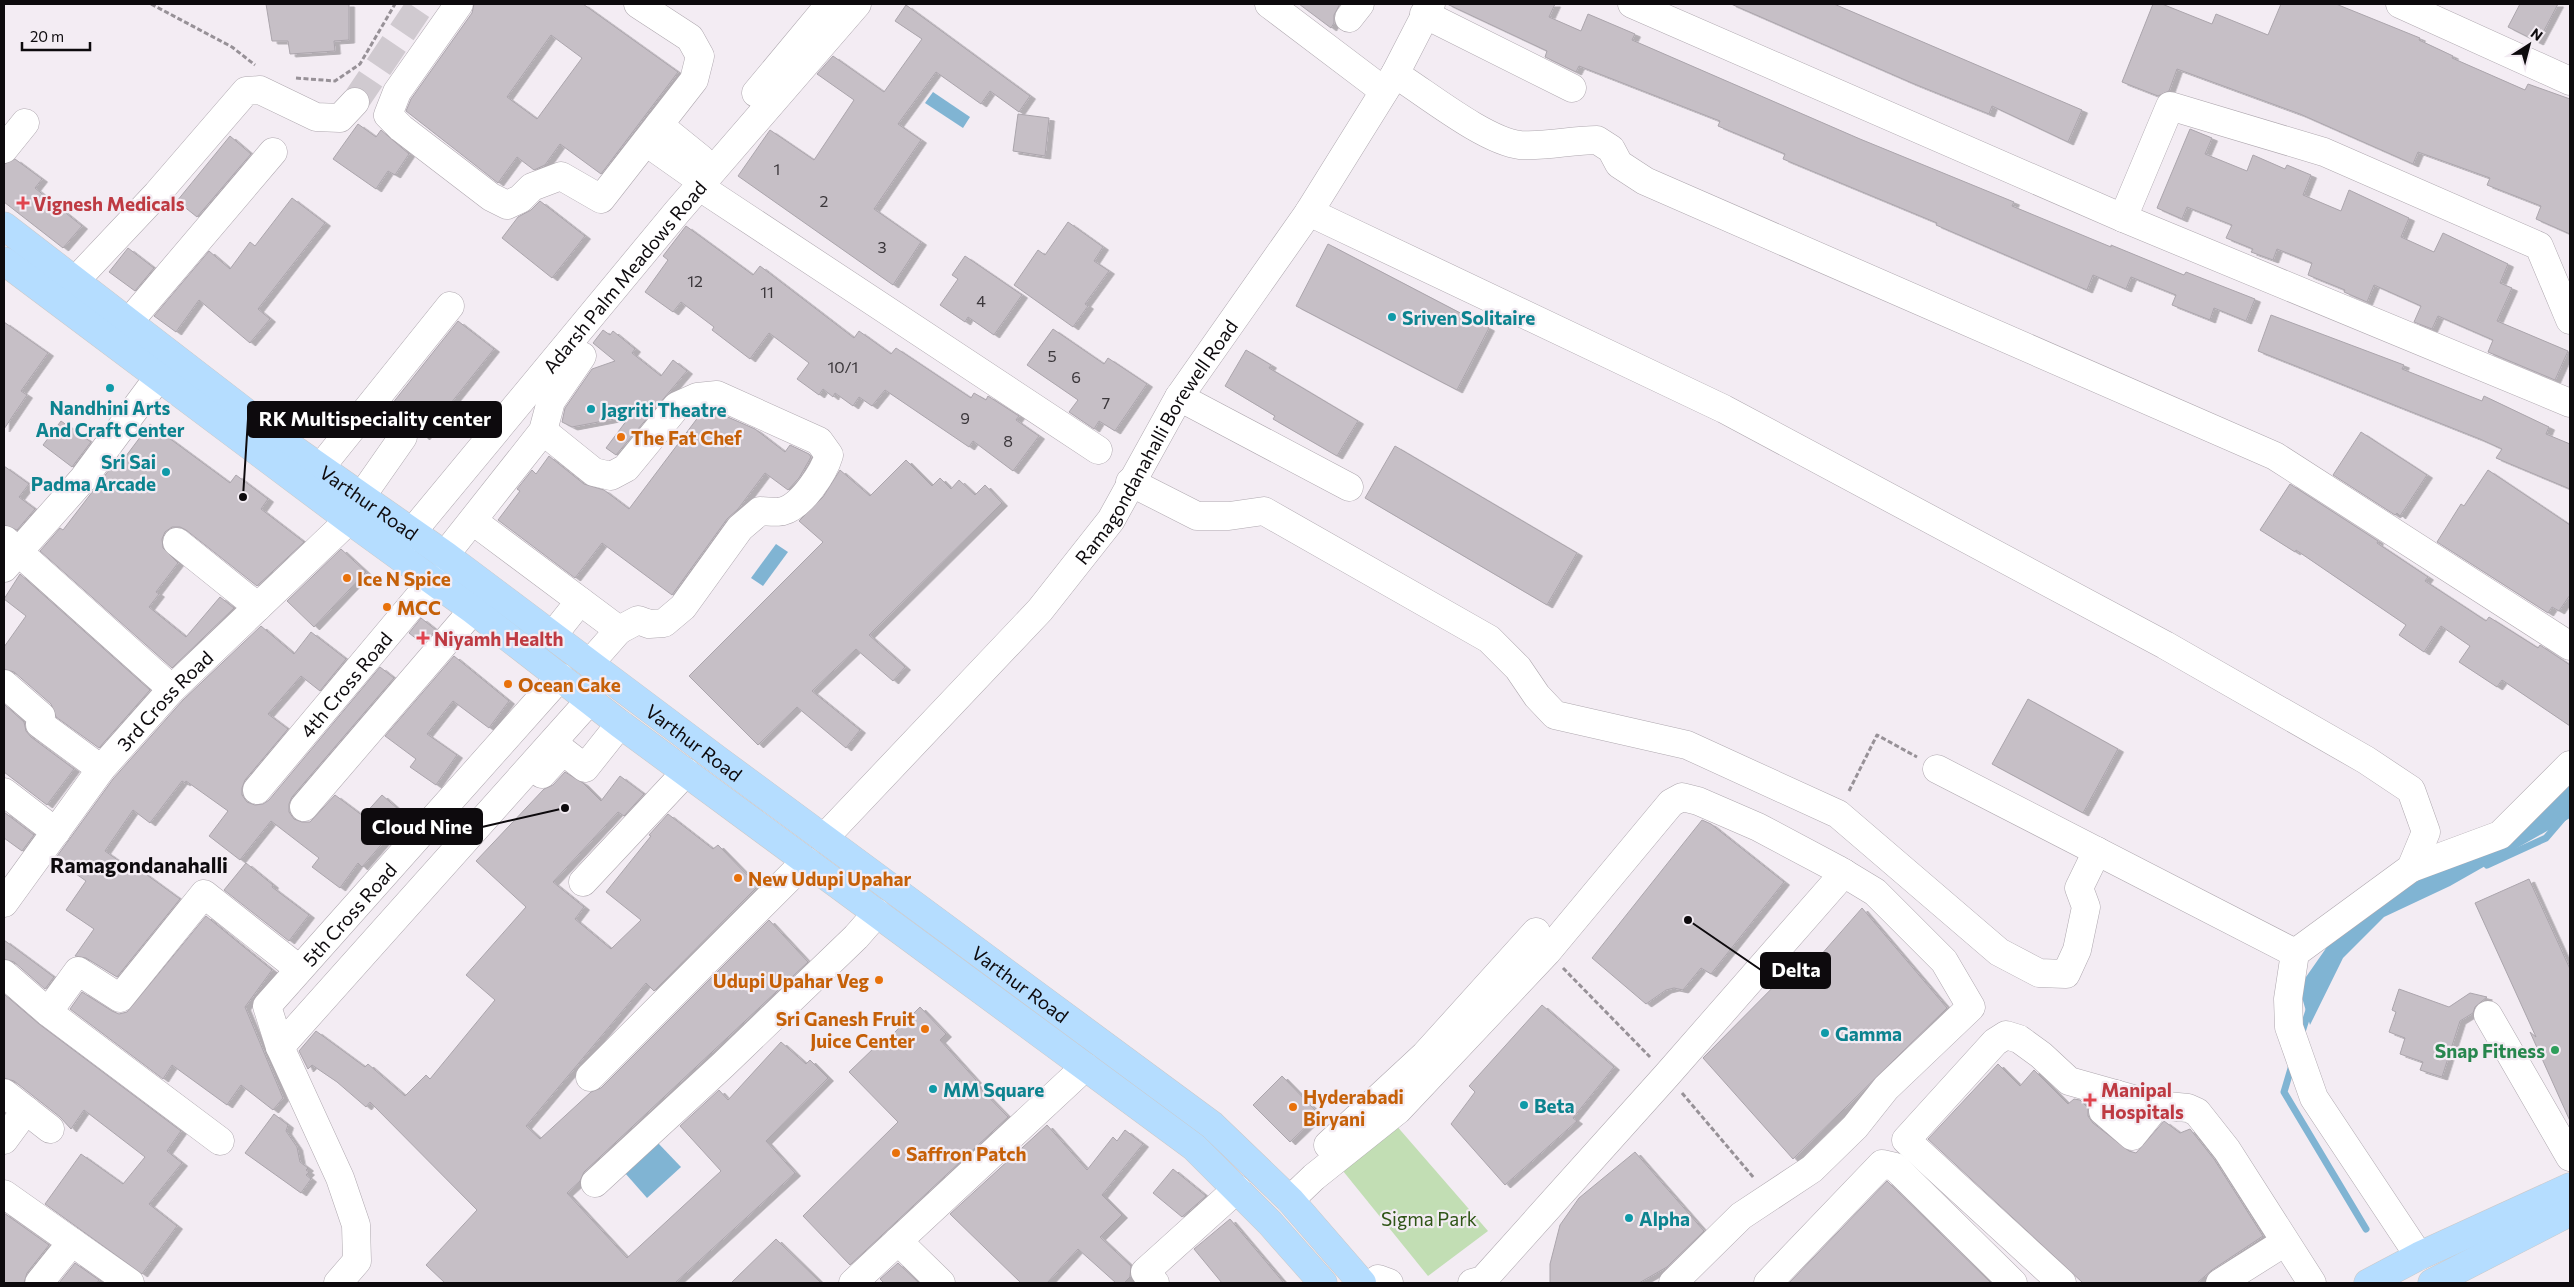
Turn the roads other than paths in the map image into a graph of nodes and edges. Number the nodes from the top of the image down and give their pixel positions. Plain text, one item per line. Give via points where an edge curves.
1 (459, 4) edge
2 (638, 4) edge
3 (830, 4) edge
4 (857, 4) edge
5 (1269, 4) edge
6 (1632, 4) edge
7 (2400, 4) edge
8 (1428, 9) edge
9 (2570, 80) edge
10 (1390, 82) junction
11 (1572, 88) dead end
12 (355, 102) tunnel mouth
13 (24, 123) dead end
14 (652, 134) junction
15 (4, 149) edge
16 (273, 152) dead end
17 (697, 173) junction
18 (1309, 212) junction
19 (2123, 218) junction
20 (4, 226) edge
21 (4, 261) edge
22 (75, 281) junction
23 (450, 306) dead end
24 (2570, 320) edge
25 (128, 324) junction
26 (582, 356) dead end
27 (166, 367) junction
28 (1179, 397) junction
29 (2570, 403) edge
30 (542, 430) junction
31 (403, 437) dead end
32 (1098, 450) dead end
33 (285, 457) junction
34 (320, 468) junction
35 (1130, 482) junction
36 (1349, 486) dead end
37 (360, 501) junction
38 (472, 521) junction
39 (407, 530) junction
40 (177, 542) dead end
41 (391, 551) junction
42 (9, 553) edge
43 (445, 555) junction
44 (433, 580) junction
45 (580, 601) junction
46 (258, 607) junction
47 (474, 610) junction
48 (619, 630) junction
49 (552, 634) junction
50 (2568, 640) edge
51 (590, 663) junction
52 (560, 677) junction
53 (4, 684) edge
54 (172, 689) junction
55 (591, 699) junction
56 (620, 724) junction
57 (2570, 765) edge
58 (101, 769) junction
59 (1937, 769) road end
60 (686, 772) junction
61 (257, 790) dead end
62 (4, 792) edge
63 (304, 808) dead end
64 (56, 832) junction
65 (824, 838) junction
66 (459, 847) junction
67 (2096, 851) junction
68 (806, 861) junction
69 (2411, 868) junction
70 (1844, 873) junction
71 (583, 882) dead end
72 (9, 889) edge
73 (877, 913) junction
74 (1536, 932) dead end
75 (2295, 953) junction
76 (299, 969) junction
77 (4, 974) edge
78 (48, 1012) junction
79 (2488, 1015) dead end
80 (280, 1047) junction
81 (1085, 1067) junction
82 (590, 1077) dead end
83 (4, 1092) edge
84 (2116, 1094) junction
85 (2157, 1105) junction
86 (26, 1110) junction
87 (50, 1129) dead end
88 (4, 1140) edge
89 (220, 1141) dead end
90 (2570, 1157) edge
91 (595, 1184) dead end
92 (2570, 1187) edge
93 (1236, 1189) junction
94 (4, 1194) edge
95 (1285, 1195) junction
96 (2570, 1212) edge
97 (898, 1241) junction
98 (72, 1242) junction
99 (2285, 1242) junction
100 (2419, 1256) junction
101 (115, 1279) edge
102 (1376, 1282) edge
103 (39, 1283) edge
104 (338, 1283) edge
105 (853, 1283) edge
106 (941, 1283) edge
107 (1155, 1283) edge
108 (1323, 1283) edge
109 (1472, 1283) edge
110 (1673, 1283) edge
111 (1768, 1283) edge
112 (2014, 1283) edge
113 (2062, 1283) edge
114 (2220, 1283) edge
115 (2312, 1283) edge
116 (2368, 1283) edge
117 (2434, 1283) edge

1 - 14 street via 397,92 388,115 491,197 507,205 520,199 532,187 561,176 601,199
2 - 14 street via 690,38 700,56 694,80
3 - 17 street, Adarsh Palm Meadows Road
4 - 17 street, Adarsh Palm Meadows Road
5 - 10 street
6 - 19 street
7 - 9 street
8 - 10 street, Ramagondanahalli Borewell Road
8 - 11 street
10 - 18 street, Ramagondanahalli Borewell Road
10 - 50 street via 1492,138 1520,144 1550,145 1596,140 1610,149 1619,164 1645,181 2274,456
12 - 22 street via 340,118 316,117 260,90 246,91 157,194
13 - 15 street
14 - 17 street
16 - 25 street
17 - 32 street
17 - 39 street, Adarsh Palm Meadows Road
18 - 28 street, Ramagondanahalli Borewell Road
18 - 69 street via 1724,409 2165,645 2366,760 2411,790 2426,832
19 - 24 street via 2170,106 2324,152 2539,246
19 - 29 street
20 - 22 main road, Varthur Road
21 - 27 main road, Varthur Road
22 - 25 main road, Varthur Road
23 - 34 street
25 - 27 main road, Varthur Road
26 - 30 street via 551,401
27 - 33 main road, Varthur Road
27 - 42 street via 83,479
28 - 35 street, Ramagondanahalli Borewell Road
28 - 36 street
30 - 38 street
30 - 48 street via 594,472 611,476 626,468 677,406 697,397 717,394 819,441 829,455 825,470 802,498 784,511 760,511 740,528 683,607 664,623 649,624 638,620
31 - 37 street, 3rd Cross Road
33 - 34 main road, Varthur Road
33 - 37 main road, Varthur Road
34 - 37 main road, Varthur Road
35 - 65 street, Ramagondanahalli Borewell Road via 1111,520 1040,610
35 - 67 street via 1197,516 1264,511 1489,640 1518,668 1555,715 1687,745 1838,814 1999,952 2039,974 2066,974 2077,950 2086,907 2079,888
37 - 39 main road, Varthur Road
37 - 41 main road, Varthur Road
37 - 46 street, 3rd Cross Road
38 - 43 street
38 - 45 street
39 - 41 street, Adarsh Palm Meadows Road
39 - 43 main road, Varthur Road
40 - 46 street
41 - 44 main road, Varthur Road
42 - 54 street
43 - 49 main road, Varthur Road
44 - 47 main road, Varthur Road
44 - 61 street, 4th Cross Road
45 - 48 street
45 - 49 street
46 - 54 street, 3rd Cross Road
47 - 52 main road, Varthur Road
47 - 63 street
48 - 51 street
49 - 51 main road, Varthur Road
51 - 65 main road, Varthur Road
52 - 55 main road, Varthur Road
52 - 76 street, 5th Cross Road
53 - 58 street via 41,716 40,724
54 - 58 street, 3rd Cross Road
55 - 56 main road, Varthur Road
55 - 66 street, 5th Cross Road
56 - 60 main road, Varthur Road
56 - 66 street via 585,768 563,751 470,855
57 - 69 street via 2500,835
58 - 64 street, 3rd Cross Road
59 - 67 street
60 - 68 main road, Varthur Road
60 - 71 street
62 - 64 street
64 - 72 street, 3rd Cross Road
65 - 95 main road, Varthur Road via 1212,1125
66 - 80 street, 5th Cross Road
67 - 75 street
68 - 73 main road, Varthur Road
68 - 82 street
69 - 75 street
70 - 95 street via 1698,801 1682,797 1671,803 1547,952 1398,1110 1314,1177
70 - 109 street via 1496,1265 1482,1280
70 - 110 street via 1875,892 1944,961 1971,1007 1886,1088 1855,1127 1812,1169 1741,1216
73 - 81 main road, Varthur Road
73 - 91 street via 723,1065
74 - 95 street via 1425,1055
75 - 100 street via 2288,999 2289,1027 2314,1098
76 - 78 street via 204,894 120,998 78,971
76 - 80 street, 5th Cross Road via 267,1006
77 - 78 street
78 - 89 street
79 - 90 street
80 - 104 street, 5th Cross Road via 340,1178 356,1224 357,1261
81 - 93 main road, Varthur Road via 1194,1147
81 - 97 street
83 - 86 street
84 - 85 street
84 - 85 street via 2103,1111 2132,1136
84 - 113 street via 2069,1081 2041,1054 2020,1039 2006,1035 1995,1042 1955,1093 1906,1140
85 - 99 street via 2197,1112 2227,1150
86 - 87 street
86 - 88 street
92 - 100 main road
93 - 107 street via 1145,1272
93 - 108 main road, Varthur Road
94 - 98 street
95 - 102 main road, Varthur Road
96 - 117 main road
97 - 105 street
97 - 106 street
98 - 101 street
98 - 103 street
99 - 114 street
99 - 115 street
100 - 116 main road
111 - 112 street via 1882,1164 1895,1167

